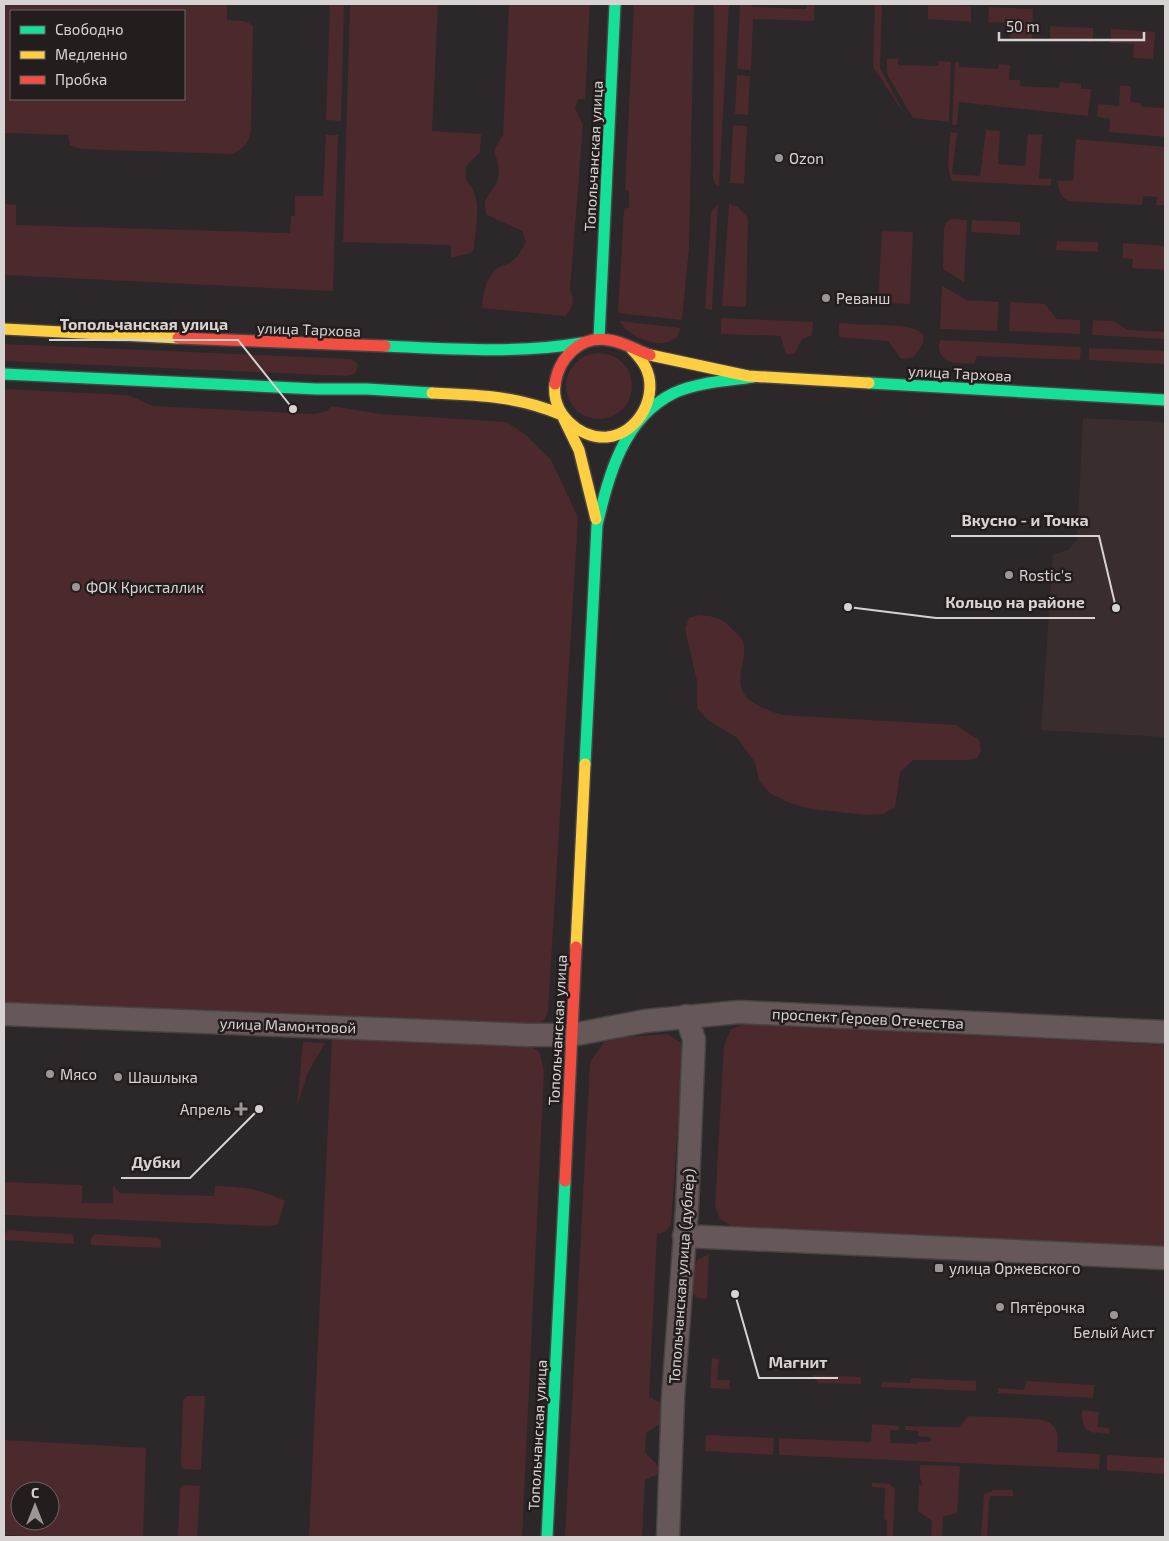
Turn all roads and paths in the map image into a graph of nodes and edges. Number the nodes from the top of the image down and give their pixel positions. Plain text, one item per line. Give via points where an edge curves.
1 (614, 4) edge
2 (4, 329) edge
3 (600, 339) junction
4 (582, 344) junction
5 (631, 348) junction
6 (4, 374) edge
7 (753, 377) junction
8 (1165, 400) edge
9 (562, 415) junction
10 (641, 417) junction
11 (597, 525) junction
12 (4, 1014) edge
13 (686, 1016) junction
14 (1165, 1032) edge
15 (572, 1035) junction
16 (684, 1236) junction
17 (1165, 1258) edge
18 (547, 1537) edge
19 (668, 1537) edge

1 - 3 main road, Топольчанская улица
2 - 4 main road, улица Тархова via 370,350 534,350
3 - 4 main road
3 - 5 main road via 613,340
4 - 9 main road via 566,356 556,375 555,396
5 - 7 main road, улица Тархова via 673,361
5 - 10 main road via 650,375 650,397
6 - 9 main road via 316,389 368,385 514,398
7 - 8 main road, улица Тархова
7 - 10 main road, улица Тархова via 688,388 663,400
9 - 10 main road via 580,430 602,436 624,432
9 - 11 main road, Топольчанская улица via 578,450
10 - 11 main road, Топольчанская улица via 625,440 612,468
11 - 15 main road, Топольчанская улица
12 - 15 street, улица Мамонтовой
13 - 14 street, проспект Героев Отечества via 739,1012
13 - 15 street, проспект Героев Отечества
13 - 16 street, Топольчанская улица (дублёр) via 694,1040
15 - 18 main road, Топольчанская улица
16 - 17 street
16 - 19 street, Топольчанская улица (дублёр)

